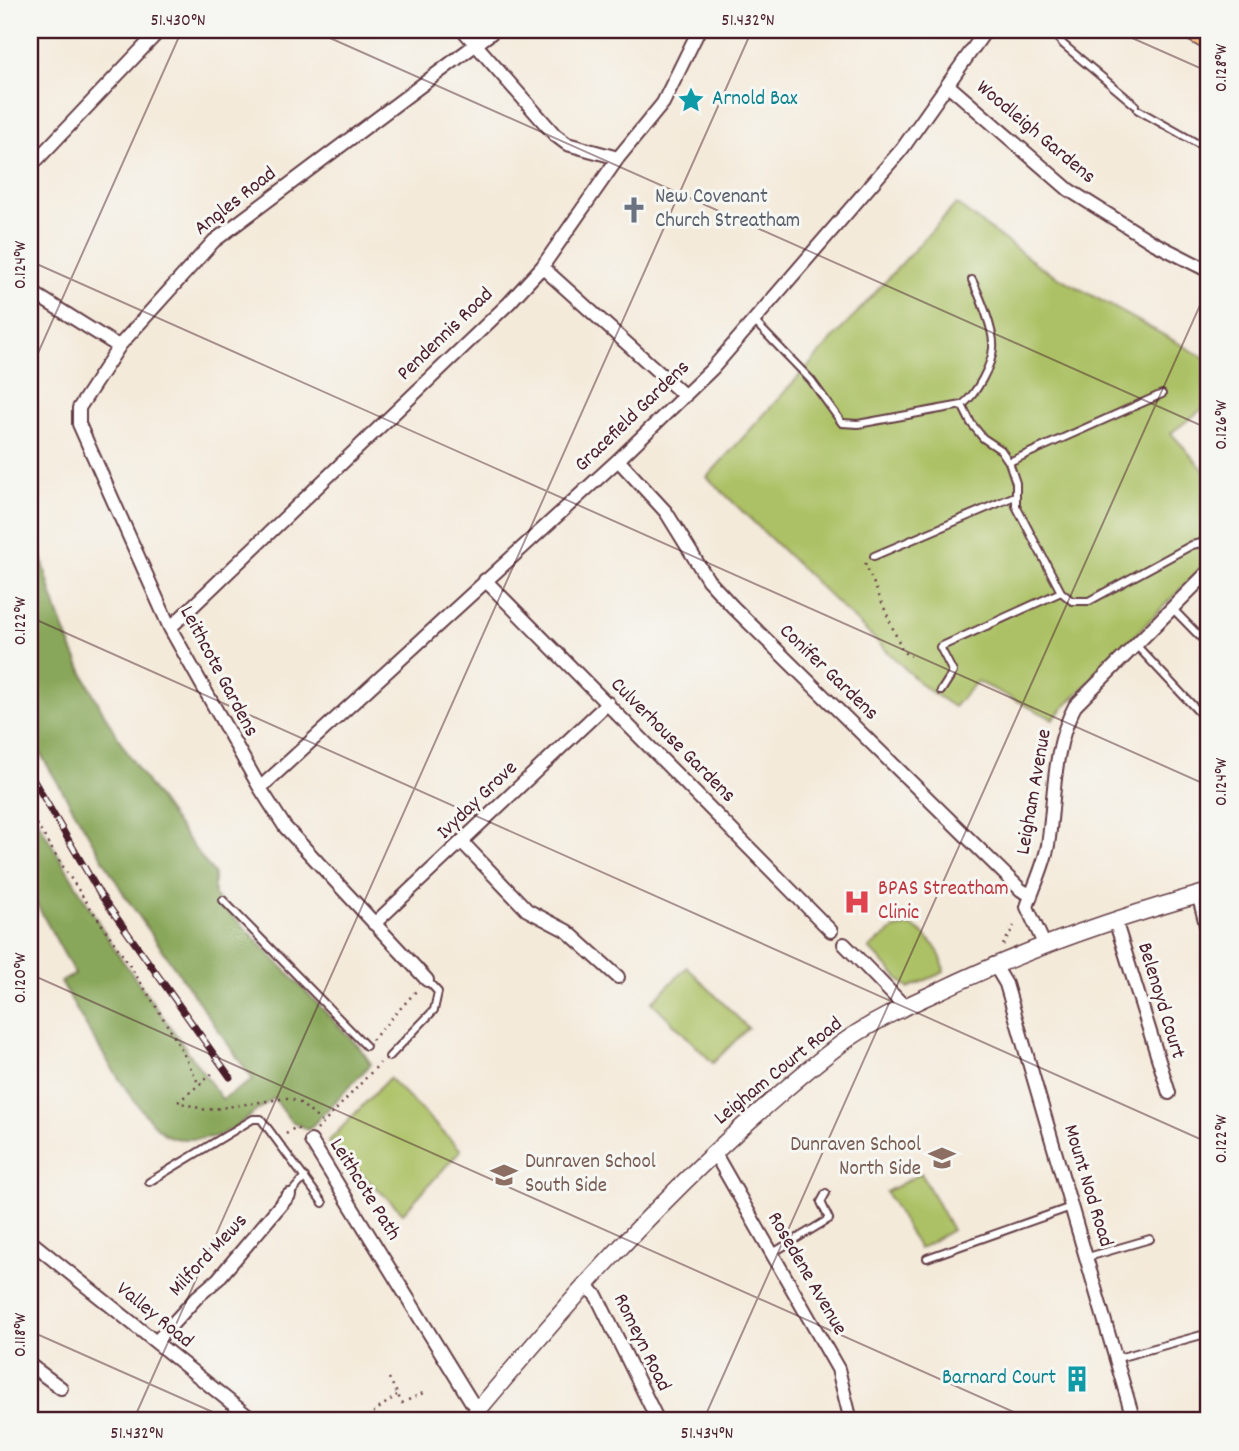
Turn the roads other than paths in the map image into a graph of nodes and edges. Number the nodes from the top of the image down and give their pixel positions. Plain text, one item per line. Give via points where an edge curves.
1 (160, 30) edge
2 (463, 30) edge
3 (495, 30) edge
4 (699, 30) edge
5 (986, 30) edge
6 (1050, 30) edge
7 (1192, 30) edge
8 (1209, 40) edge
9 (476, 45) junction
10 (948, 85) junction
11 (1209, 150) edge
12 (618, 158) junction
13 (30, 167) edge
14 (542, 267) junction
15 (1209, 271) edge
16 (972, 280) dead end
17 (30, 291) edge
18 (752, 320) junction
19 (120, 345) junction
20 (1162, 394) dead end
21 (685, 396) junction
22 (962, 405) junction
23 (618, 460) junction
24 (1009, 463) junction
25 (1015, 496) junction
26 (1209, 545) edge
27 (874, 556) dead end
28 (1209, 571) edge
29 (485, 580) junction
30 (1061, 593) junction
31 (1172, 608) junction
32 (170, 628) junction
33 (1135, 644) junction
34 (1209, 646) edge
35 (941, 691) dead end
36 (608, 704) junction
37 (1209, 723) edge
38 (260, 788) junction
39 (463, 843) junction
40 (1202, 894) edge
41 (223, 900) dead end
42 (1029, 901) junction
43 (1115, 920) junction
44 (374, 924) junction
45 (831, 930) dead end
46 (844, 944) dead end
47 (1044, 944) junction
48 (1209, 948) edge
49 (998, 958) junction
50 (618, 977) dead end
51 (427, 980) joint
52 (904, 1006) junction
53 (366, 1046) road end
54 (389, 1057) dead end
55 (1169, 1093) dead end
56 (311, 1141) road end
57 (714, 1152) junction
58 (305, 1177) junction
59 (149, 1182) dead end
60 (826, 1193) dead end
61 (289, 1195) joint
62 (323, 1203) dead end
63 (1073, 1206) junction
64 (1150, 1239) dead end
65 (30, 1241) edge
66 (771, 1254) junction
67 (1088, 1257) junction
68 (927, 1258) dead end
69 (586, 1284) junction
70 (1209, 1333) edge
71 (156, 1342) junction
72 (1118, 1358) junction
73 (30, 1365) edge
74 (61, 1388) dead end
75 (480, 1408) junction
76 (254, 1421) edge
77 (469, 1421) edge
78 (658, 1421) edge
79 (851, 1421) edge
80 (1135, 1421) edge

1 - 13 street
2 - 9 street
3 - 9 street, Angles Road
4 - 12 street, Pendennis Road via 663,103
5 - 10 street, Gracefield Gardens
6 - 11 lane via 1137,108
7 - 8 highway
9 - 12 street via 555,135 567,144
9 - 19 street, Angles Road via 214,241
10 - 15 street, Woodleigh Gardens via 1069,190
10 - 18 street, Gracefield Gardens via 866,192
12 - 14 street, Pendennis Road
14 - 21 street
14 - 32 street, Pendennis Road
16 - 22 lane via 993,347 973,394
17 - 19 street
18 - 21 street, Gracefield Gardens
18 - 22 lane via 811,380 842,423
19 - 32 street, Leithcote Gardens via 79,408 79,424
20 - 24 lane
21 - 23 street, Gracefield Gardens
22 - 24 lane via 971,423
23 - 29 street, Gracefield Gardens
23 - 42 street, Conifer Gardens via 666,512 708,580 733,607
24 - 25 lane
25 - 27 lane
25 - 30 lane
26 - 30 lane via 1192,545 1089,601 1072,601
28 - 31 street, Leigham Avenue
29 - 36 street, Culverhouse Gardens
29 - 38 street, Gracefield Gardens
30 - 35 lane via 940,647 953,672
31 - 33 street, Leigham Avenue
31 - 34 lane
32 - 38 street, Leithcote Gardens
33 - 37 lane
33 - 42 street, Leigham Avenue via 1075,706 1067,722 1047,848
36 - 39 street, Ivyday Grove
36 - 45 street, Culverhouse Gardens
38 - 44 street, Leithcote Gardens via 285,827
39 - 44 street, Ivyday Grove
39 - 50 street via 527,909 567,931
40 - 43 street, Leigham Court Road
40 - 48 lane
41 - 53 lane
42 - 47 street
43 - 47 street, Leigham Court Road
43 - 55 street, Belenoyd Court
44 - 51 street, Leithcote Gardens
46 - 52 street
47 - 49 street, Leigham Court Road
49 - 52 street, Leigham Court Road
49 - 63 street, Mount Nod Road
51 - 54 lane via 438,992 434,1010
52 - 57 street, Leigham Court Road via 839,1046
56 - 75 street, Leithcote Path via 456,1378
57 - 66 street, Rosedene Avenue
57 - 69 street, Leigham Court Road
58 - 59 lane via 279,1139 261,1119 253,1119
58 - 61 lane
58 - 62 lane
60 - 66 lane via 821,1202 829,1219
61 - 71 street, Milford Mews via 218,1279
63 - 67 street, Mount Nod Road
63 - 68 lane
64 - 67 lane
65 - 71 street, Valley Road
66 - 79 street, Rosedene Avenue via 838,1369
67 - 72 street, Mount Nod Road
69 - 75 street, Leigham Court Road
69 - 78 street, Romeyn Road via 597,1297
70 - 72 lane
71 - 76 street, Valley Road
72 - 80 street, Mount Nod Road
73 - 74 street
75 - 77 street, Leigham Court Road

